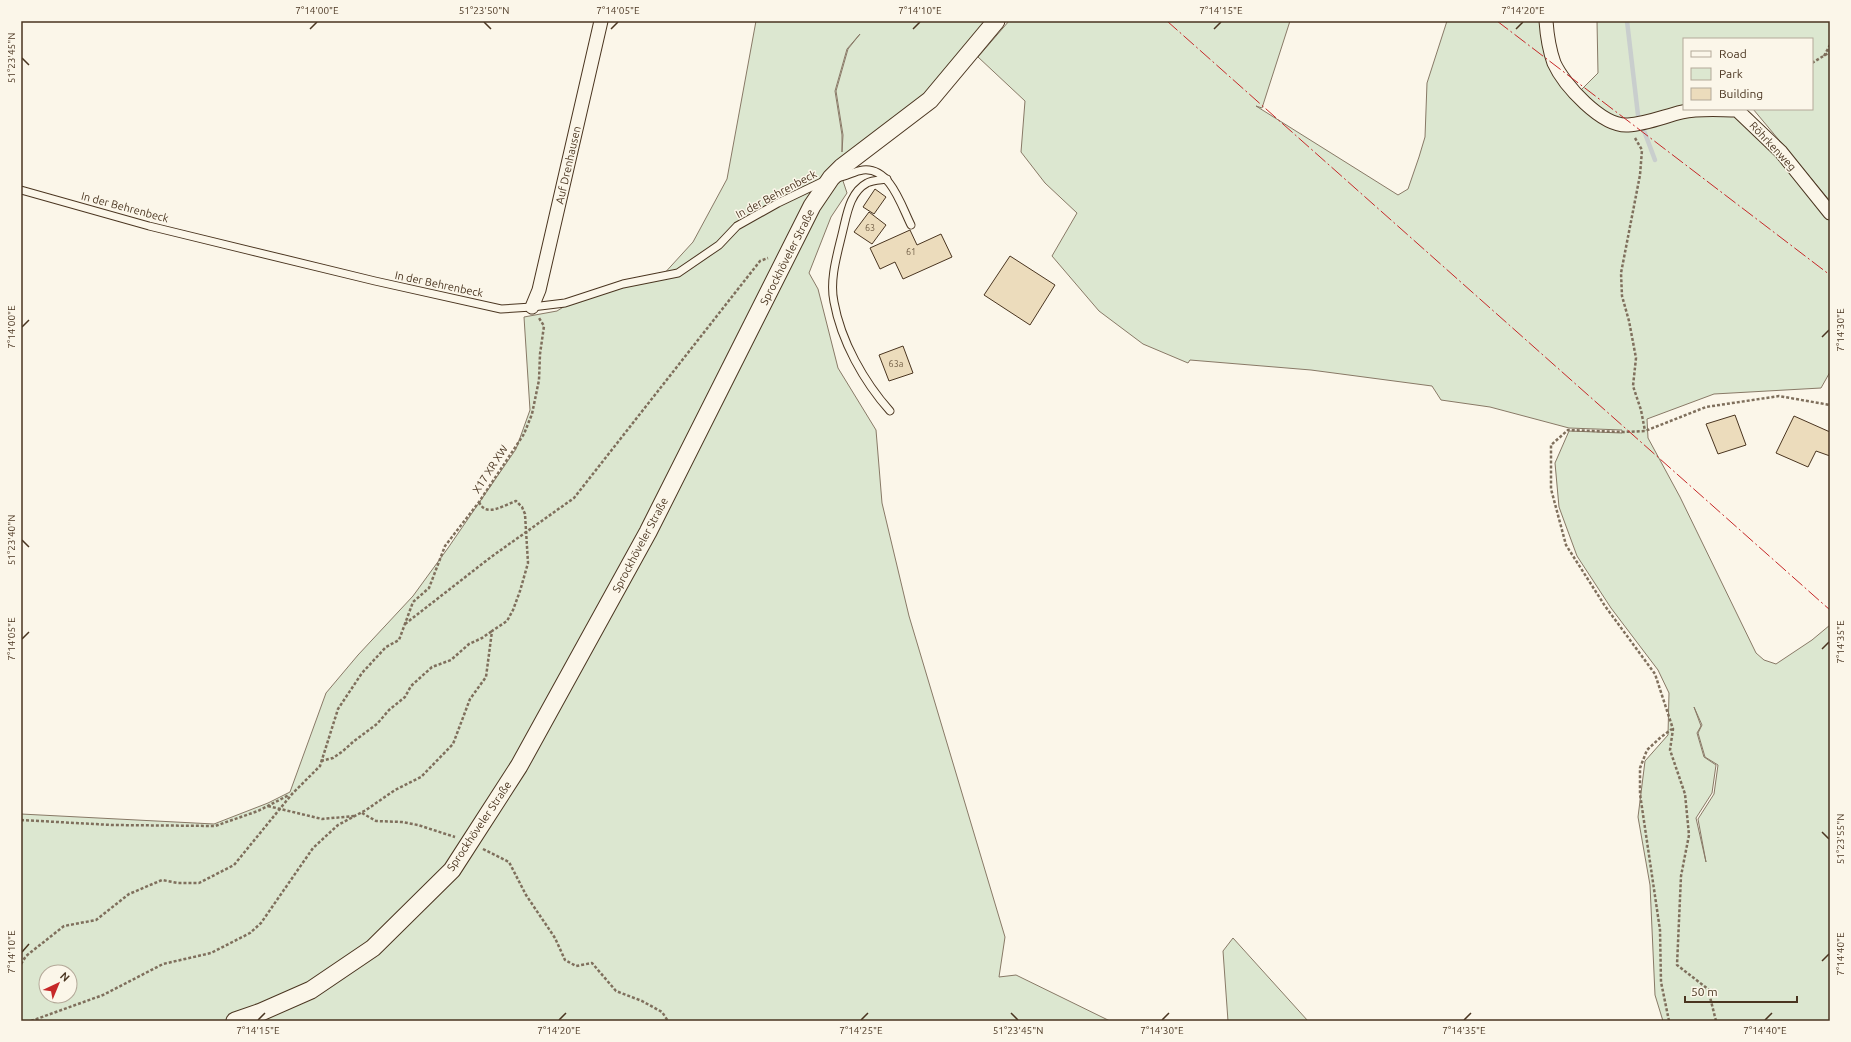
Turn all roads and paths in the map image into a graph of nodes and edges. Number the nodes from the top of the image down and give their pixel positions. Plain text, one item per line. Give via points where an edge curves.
1 (601, 21) edge
2 (996, 21) edge
3 (1546, 21) edge
4 (1830, 45) edge
5 (1830, 52) edge
6 (1823, 56) junction
7 (1813, 62) edge
8 (1628, 125) junction
9 (832, 178) junction
10 (887, 179) junction
11 (21, 190) edge
12 (1830, 213) edge
13 (910, 225) dead end
14 (790, 249) junction
15 (532, 308) junction
16 (1830, 405) edge
17 (890, 411) dead end
18 (1645, 431) junction
19 (479, 502) junction
20 (526, 532) junction
21 (404, 624) junction
22 (492, 630) junction
23 (1673, 729) junction
24 (321, 761) junction
25 (292, 794) junction
26 (268, 806) junction
27 (280, 809) junction
28 (362, 813) junction
29 (356, 816) junction
30 (21, 820) edge
31 (469, 842) junction
32 (21, 964) edge
33 (30, 1021) edge
34 (235, 1021) edge
35 (668, 1021) edge
36 (1669, 1021) edge
37 (1716, 1021) edge

1 - 15 street, Auf Drenhausen via 540,290
2 - 9 street, Sprockhöveler Straße via 930,100 842,167
3 - 8 street, Röhrkenweg via 1547,37 1554,63 1569,85 1587,105 1605,118 1616,124
4 - 6 path
5 - 6 path
6 - 7 path
8 - 12 street, Röhrkenweg via 1696,110 1737,110 1781,152
8 - 18 path via 1642,150 1640,175 1621,273 1622,296 1636,358 1633,386
9 - 10 lane, In der Behrenbeck via 844,177 862,170 877,171
9 - 14 street, Sprockhöveler Straße via 812,206
9 - 15 lane, In der Behrenbeck via 778,203 737,226 719,245 678,272 623,284 565,303
10 - 13 lane
10 - 17 lane via 868,182 860,188 849,205 834,276 834,301 845,337 860,370 874,393
11 - 15 lane, In der Behrenbeck via 149,226 375,281 501,309
14 - 20 path via 760,261 574,498
14 - 31 street, Sprockhöveler Straße via 644,538 519,766
15 - 19 path, X17 XR XW via 544,326 539,380 532,414 524,434
16 - 18 path via 1779,396 1706,407
18 - 23 path via 1568,430 1551,445 1551,490 1566,545 1605,606 1655,674
19 - 20 path via 485,510 516,501 522,506 525,514
19 - 21 path, X17 XR XW via 445,546 429,588 413,602
20 - 21 path
20 - 22 path via 528,563 516,604 507,621
21 - 24 path, X17 XR XW via 399,640 386,647 362,672 338,709
22 - 24 path via 469,644 451,660 432,667 377,724 338,755
22 - 28 path via 486,677 470,699 453,744 421,777 395,790
23 - 36 path via 1647,750 1640,768 1640,794 1660,930 1660,982
23 - 37 path via 1670,750 1685,794 1689,835 1681,876 1677,965 1708,989
24 - 25 path via 320,766
25 - 26 path
25 - 27 path
26 - 27 path
26 - 30 path via 215,826 112,825
27 - 29 path via 322,819
27 - 32 path via 234,865 199,883 162,880 128,894 96,920 64,926 26,956
28 - 29 path
28 - 31 path via 376,821 418,825
29 - 33 path via 338,825 314,848 261,924 250,933 211,953 163,964 103,995
31 - 34 street, Sprockhöveler Straße via 452,870 373,948 311,990
31 - 35 path via 509,862 526,894 555,938 565,960 576,966 592,963 616,991 662,1012

